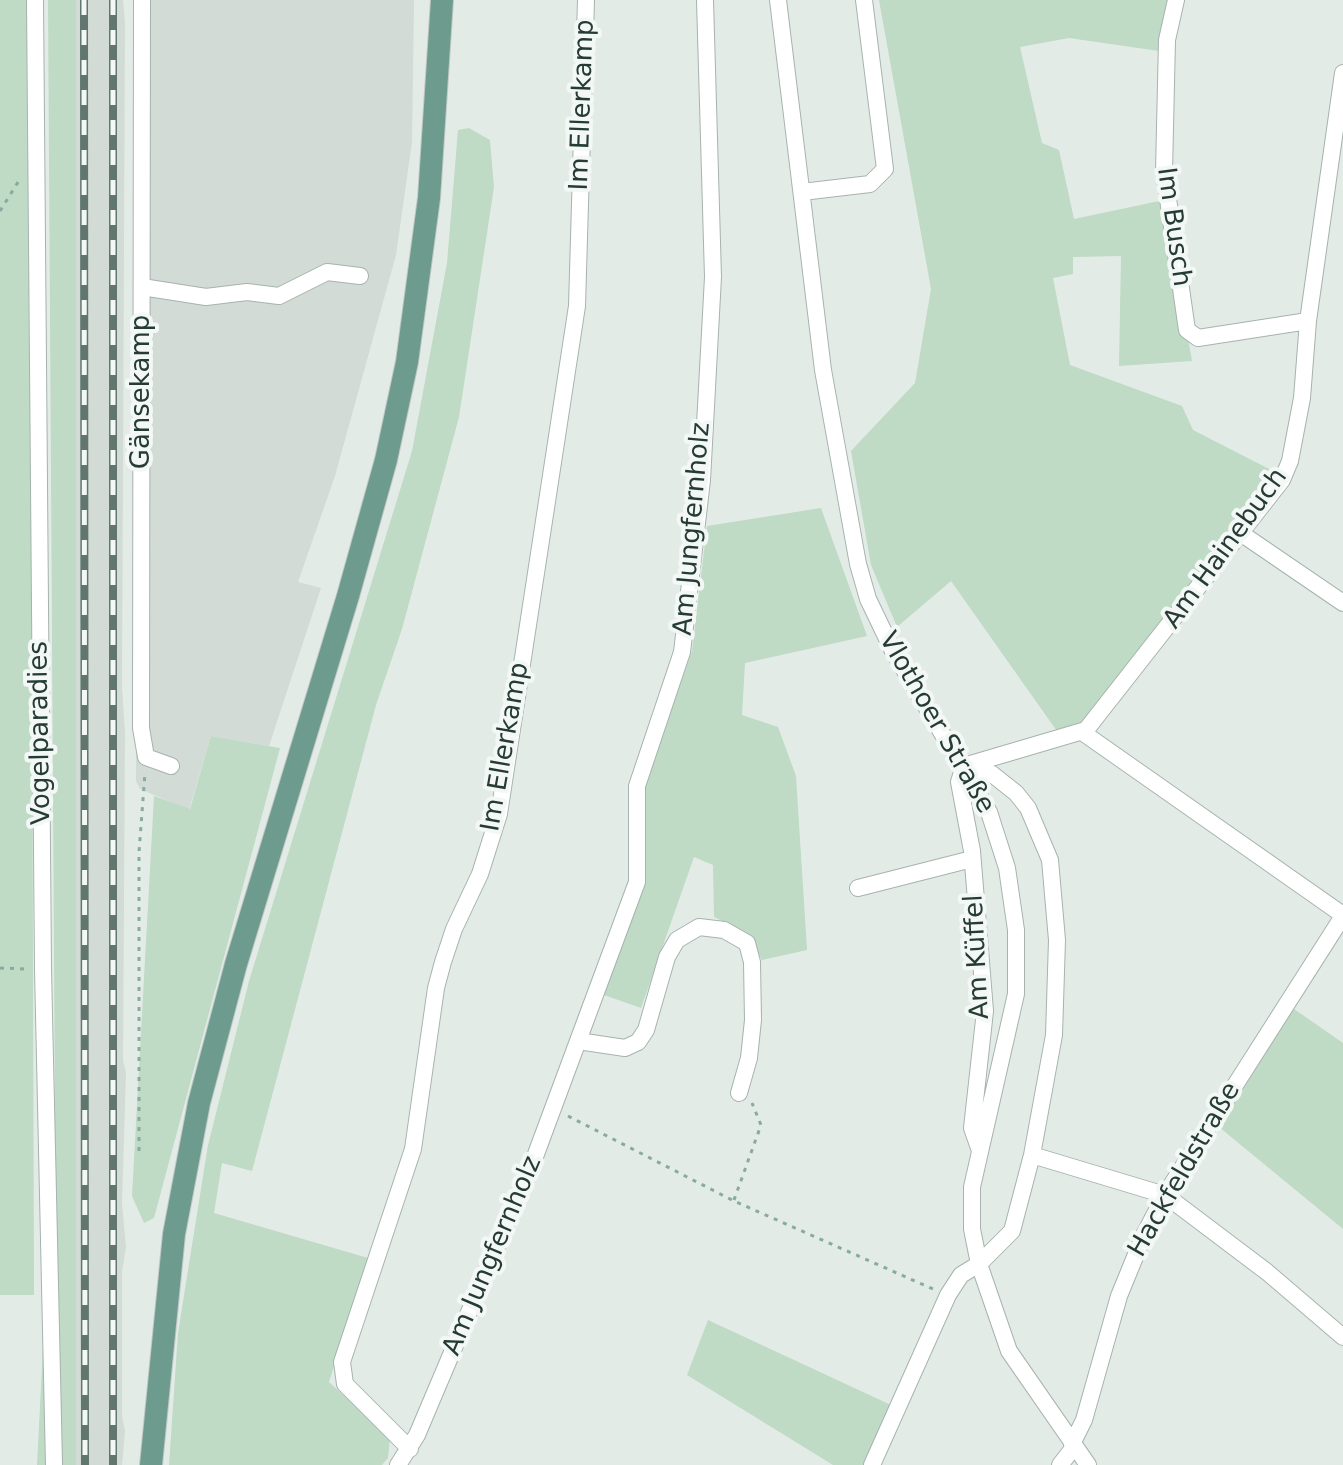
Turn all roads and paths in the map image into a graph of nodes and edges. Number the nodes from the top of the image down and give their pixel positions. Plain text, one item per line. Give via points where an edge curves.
1 (35, 0) edge
2 (142, 0) edge
3 (442, 0) edge
4 (586, 0) edge
5 (705, 0) edge
6 (778, 0) edge
7 (864, 0) edge
8 (1176, 0) edge
9 (1343, 73) edge
10 (35, 167) junction
11 (802, 192) junction
12 (0, 211) edge
13 (360, 276) dead end
14 (142, 287) junction
15 (1308, 321) junction
16 (1242, 534) junction
17 (1343, 603) edge
18 (1082, 732) junction
19 (146, 757) junction
20 (171, 766) dead end
21 (964, 766) junction
22 (972, 859) junction
23 (858, 888) dead end
24 (1343, 916) edge
25 (0, 968) edge
26 (43, 969) junction
27 (578, 1041) junction
28 (739, 1093) joint
29 (568, 1116) dead end
30 (979, 1149) junction
31 (139, 1151) dead end
32 (1032, 1155) junction
33 (1165, 1195) junction
34 (734, 1201) junction
35 (979, 1264) junction
36 (948, 1295) junction
37 (1343, 1337) edge
38 (1073, 1445) junction
39 (410, 1449) junction
40 (54, 1465) edge
41 (151, 1465) edge
42 (398, 1465) edge
43 (872, 1465) edge
44 (1060, 1465) edge
45 (1088, 1465) edge

1 - 10 street, Vogelparadies
2 - 14 street, Gänsekamp
3 - 41 main road via 429,198 407,362 361,551 199,1103 174,1234
4 - 39 street, Im Ellerkamp via 577,306 499,814 443,962 413,1149 342,1362 345,1384
5 - 27 street, Am Jungfernholz via 713,277 702,480 682,652 637,786 637,882
6 - 11 street, Vlothoer Straße
7 - 11 street via 885,169 870,184
8 - 15 street, Im Busch via 1166,53 1164,171 1187,330 1198,338
9 - 15 street, Am Hainebuch
10 - 12 path via 25,172
10 - 26 street, Vogelparadies
11 - 21 street, Vlothoer Straße via 823,370 858,564 893,651
13 - 14 street via 327,272 279,296 247,292 206,297
14 - 19 street, Gänsekamp via 141,728
15 - 16 street, Am Hainebuch via 1290,461
16 - 17 street
16 - 18 street, Am Hainebuch
18 - 21 street
18 - 24 street
19 - 20 street
19 - 31 path via 139,852
21 - 22 street, Am Küffel via 959,782
21 - 30 street, Vlothoer Straße via 989,812 1003,854 1016,930 1016,994
21 - 32 street via 992,774 1016,793 1050,860 1057,940 1054,1035
22 - 23 street, Am Küffel
22 - 30 street, Am Küffel via 985,1011 972,1128
24 - 33 street, Hackfeldstraße
25 - 26 path
26 - 40 street, Vogelparadies
27 - 28 street via 625,1048 638,1042 677,940 699,927 724,930 747,943 752,962 753,1020
27 - 39 street, Am Jungfernholz via 536,1154
28 - 34 path via 751,1102 761,1125
29 - 34 path
30 - 35 street, Vlothoer Straße via 972,1229
32 - 33 street
32 - 35 street via 1012,1231
33 - 37 street
33 - 38 street, Hackfeldstraße via 1131,1261
34 - 36 path
35 - 36 street via 961,1275
35 - 38 street, Vlothoer Straße via 1009,1351
36 - 43 street
38 - 44 street, Hackfeldstraße
38 - 45 street, Vlothoer Straße
39 - 42 street, Am Jungfernholz

